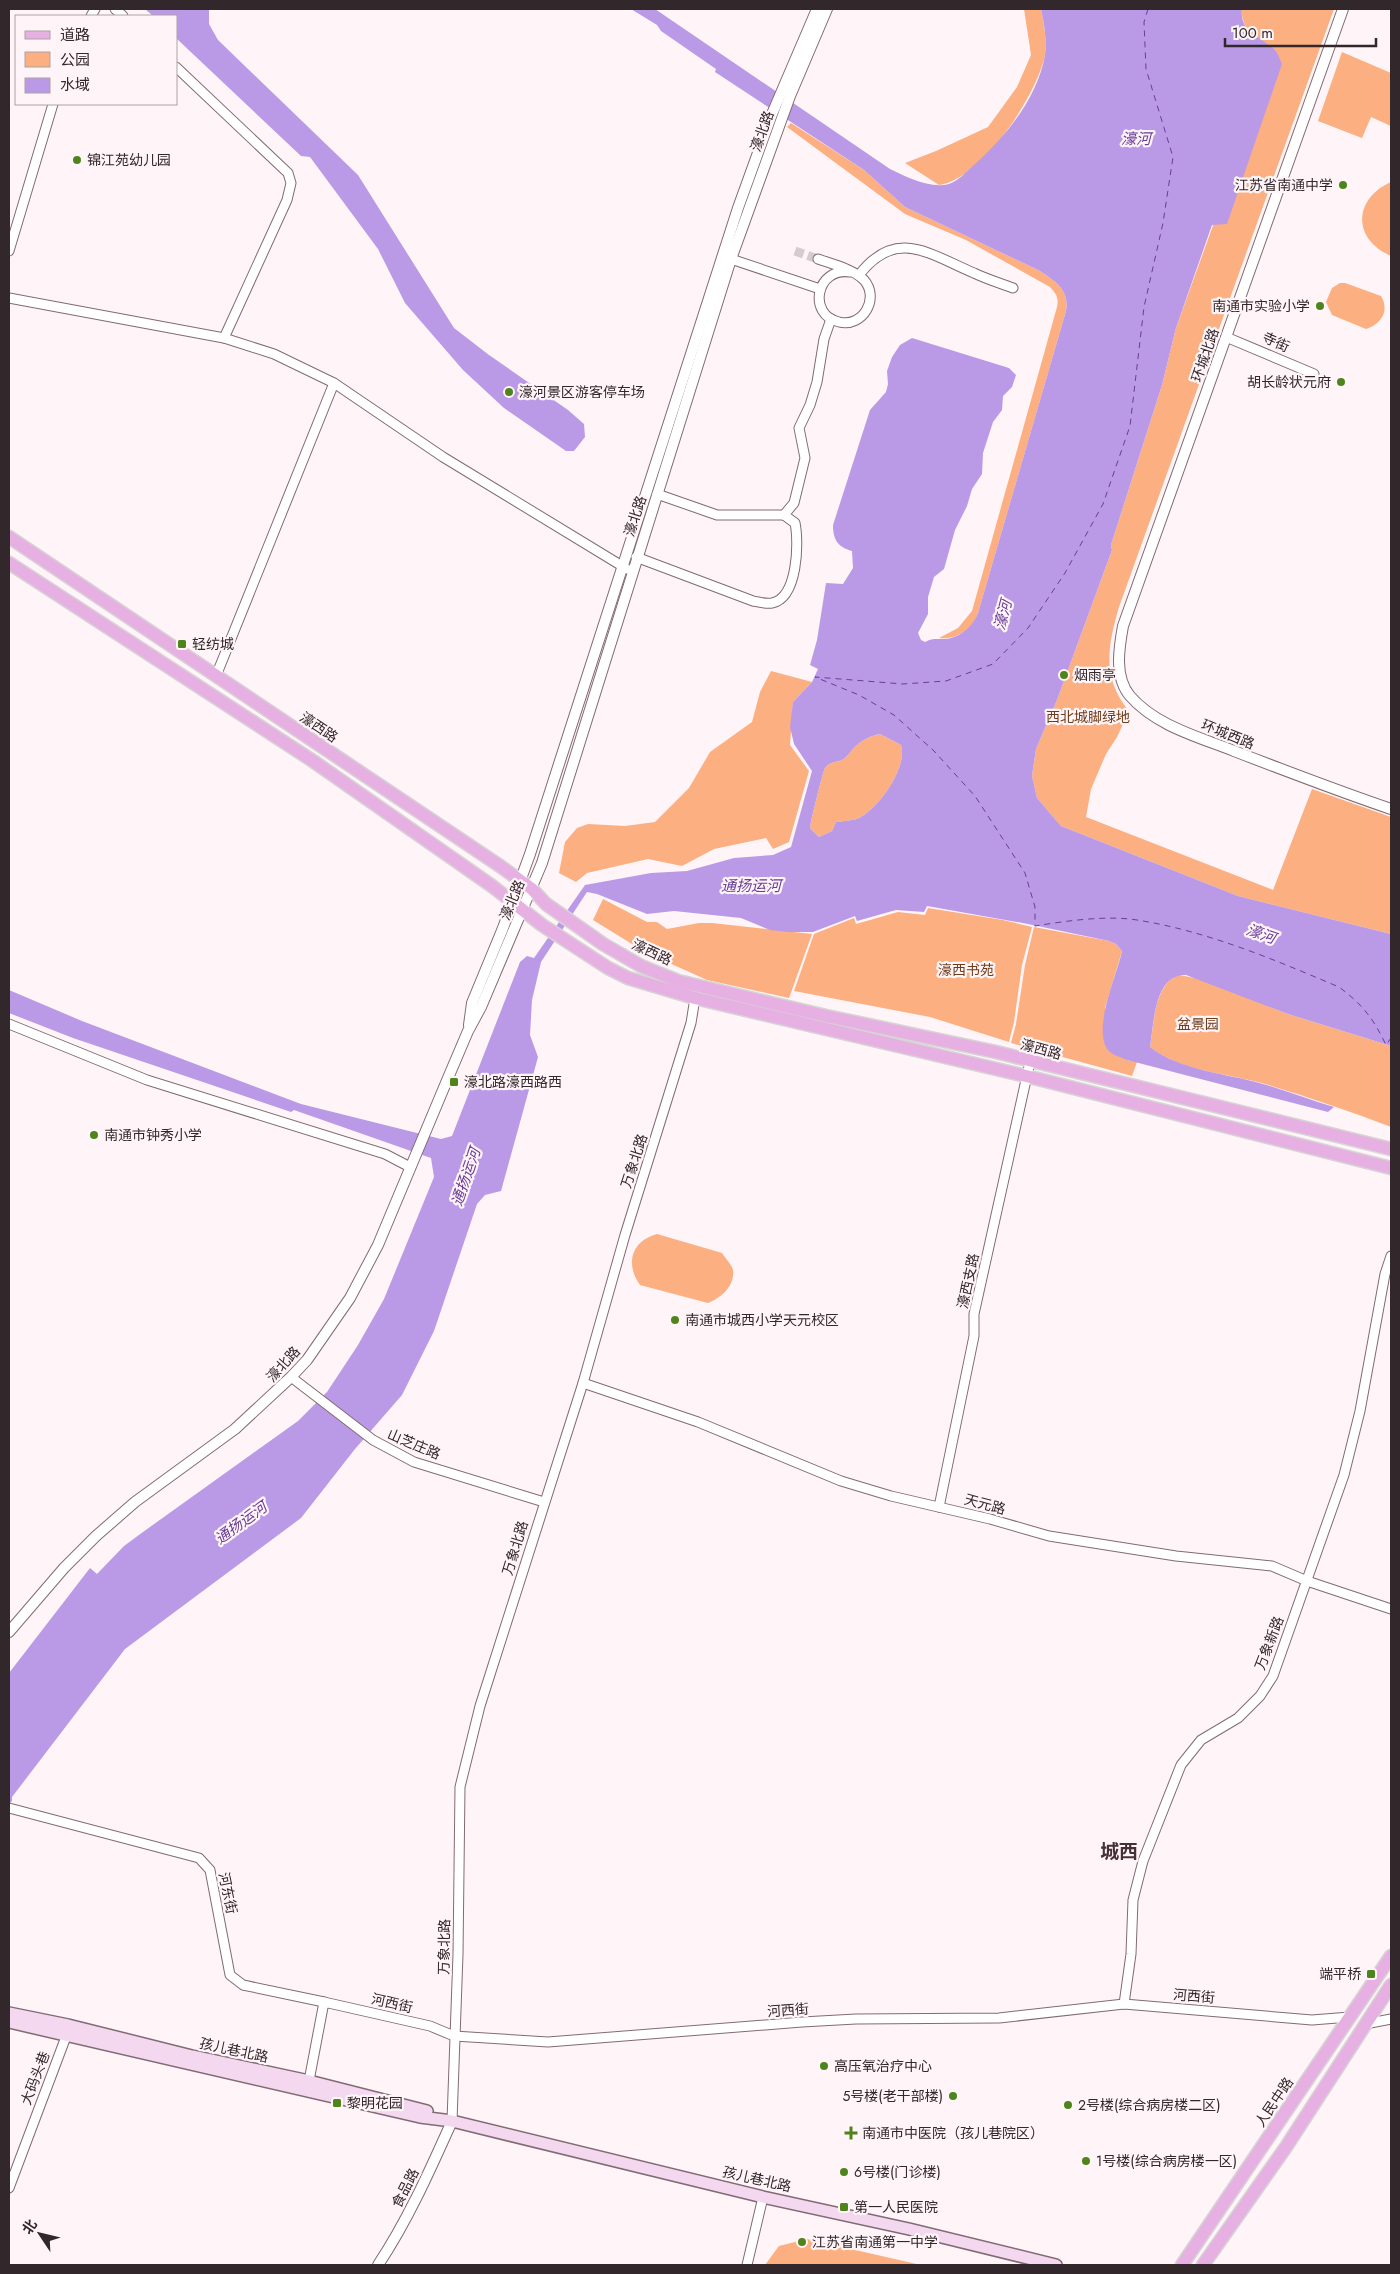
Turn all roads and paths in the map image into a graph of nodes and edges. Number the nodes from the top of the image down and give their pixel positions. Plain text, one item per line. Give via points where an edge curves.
1 (817, 9) edge
2 (827, 9) edge
3 (1343, 9) edge
4 (178, 69) edge
5 (786, 94) junction
6 (53, 105) edge
7 (776, 117) junction
8 (9, 251) edge
9 (731, 259) junction
10 (818, 259) tunnel mouth
11 (854, 273) junction
12 (1013, 288) dead end
13 (820, 289) junction
14 (9, 298) edge
15 (831, 319) junction
16 (1226, 337) junction
17 (224, 338) junction
18 (1314, 374) dead end
19 (334, 383) junction
20 (657, 494) junction
21 (784, 515) junction
22 (9, 536) edge
23 (636, 557) junction
24 (9, 563) edge
25 (628, 569) junction
26 (1124, 626) joint
27 (216, 676) junction
28 (1391, 809) edge
29 (520, 881) junction
30 (532, 889) junction
31 (518, 905) junction
32 (695, 998) junction
33 (9, 1024) edge
34 (1030, 1062) junction
35 (1026, 1076) junction
36 (1391, 1149) edge
37 (412, 1163) junction
38 (1391, 1168) edge
39 (1391, 1256) edge
40 (291, 1377) junction
41 (583, 1382) junction
42 (544, 1502) junction
43 (939, 1507) junction
44 (1306, 1581) junction
45 (1391, 1609) edge
46 (9, 1632) edge
47 (11, 1810) edge
48 (1391, 1956) edge
49 (1391, 1984) edge
50 (324, 2002) junction
51 (1124, 2004) junction
52 (9, 2013) edge
53 (1350, 2017) junction
54 (1391, 2019) edge
55 (9, 2022) edge
56 (1365, 2024) junction
57 (67, 2034) junction
58 (454, 2036) junction
59 (308, 2086) junction
60 (452, 2121) junction
61 (9, 2188) edge
62 (763, 2197) junction
63 (378, 2265) edge
64 (747, 2265) edge
65 (1056, 2265) edge
66 (1182, 2265) edge
67 (1203, 2265) edge

1 - 5 street, 濠北路
2 - 5 street, 濠北路
3 - 16 street, 环城北路
4 - 17 street via 288,173 291,183 287,200
5 - 7 street, 濠北路
6 - 8 street
7 - 9 street, 濠北路
7 - 25 street, 濠北路 via 738,208 695,338
9 - 13 street
9 - 20 street, 濠北路
10 - 11 street
11 - 12 street via 886,250 926,250
11 - 13 street via 840,270 825,280
11 - 15 street via 869,289 869,307 857,320 839,322
13 - 15 street via 820,306
14 - 17 street
15 - 21 street via 817,382 799,428 805,458 794,503
16 - 18 street, 寺街
16 - 26 street, 环城北路
17 - 19 street via 274,354
19 - 25 street via 443,457
19 - 27 street
20 - 21 street via 717,515
20 - 23 street, 濠北路
21 - 23 street via 794,523 797,535 793,577 784,595 773,603 753,601
22 - 27 main road, 濠西路
23 - 25 street, 濠北路
24 - 31 main road via 313,761
25 - 29 street, 濠北路 via 609,606
25 - 30 street, 濠北路
26 - 28 street, 环城西路 via 1121,677 1129,695 1157,717 1250,757
27 - 29 main road, 濠西路
29 - 30 main road, 濠西路
29 - 31 street, 濠北路
30 - 31 street, 濠北路
30 - 34 main road, 濠西路 via 546,904 603,944 678,981
31 - 32 main road via 573,946 628,978
31 - 37 street, 濠北路 via 472,1003 468,1031
32 - 35 main road
32 - 41 street, 万象北路 via 692,1023 625,1235
33 - 37 street via 147,1080
34 - 35 street, 濠西支路
34 - 36 main road, 濠西路
35 - 38 main road
35 - 43 street, 濠西支路 via 974,1314 974,1336
37 - 40 street, 濠北路 via 378,1245 350,1298 307,1360
39 - 44 street, 万象新路 via 1344,1475
40 - 42 street, 山芝庄路 via 373,1440 414,1462
40 - 46 street, 濠北路 via 235,1429 135,1502 96,1536
41 - 42 street, 万象北路
41 - 43 street, 天元路 via 698,1422 841,1481
42 - 58 street, 万象北路 via 480,1706 460,1787
43 - 44 street, 天元路 via 1049,1536 1176,1556 1272,1566
44 - 45 street, 天元路
44 - 51 street, 万象新路 via 1273,1676 1260,1696 1238,1718 1202,1740 1181,1765 1143,1860 1133,1900 1131,1954
47 - 50 street, 河东街 via 199,1858 210,1870 230,1975 242,1985
48 - 53 main road, 人民中路
49 - 56 main road
50 - 58 street, 河西街 via 430,2026
50 - 59 street
51 - 53 street, 河西街 via 1312,2020
51 - 58 street, 河西街 via 999,2018 847,2020 548,2042
52 - 59 main road, 孩儿巷北路 via 68,2024
53 - 66 main road, 人民中路
54 - 56 street
55 - 57 main road, 孩儿巷北路
56 - 67 main road via 1286,2147
57 - 59 main road, 孩儿巷北路
57 - 61 street, 大码头巷
58 - 60 street, 万象北路
59 - 60 main road, 孩儿巷北路 via 420,2117
60 - 62 main road, 孩儿巷北路
60 - 63 street, 食品路 via 424,2185
62 - 64 street
62 - 65 main road, 孩儿巷北路

